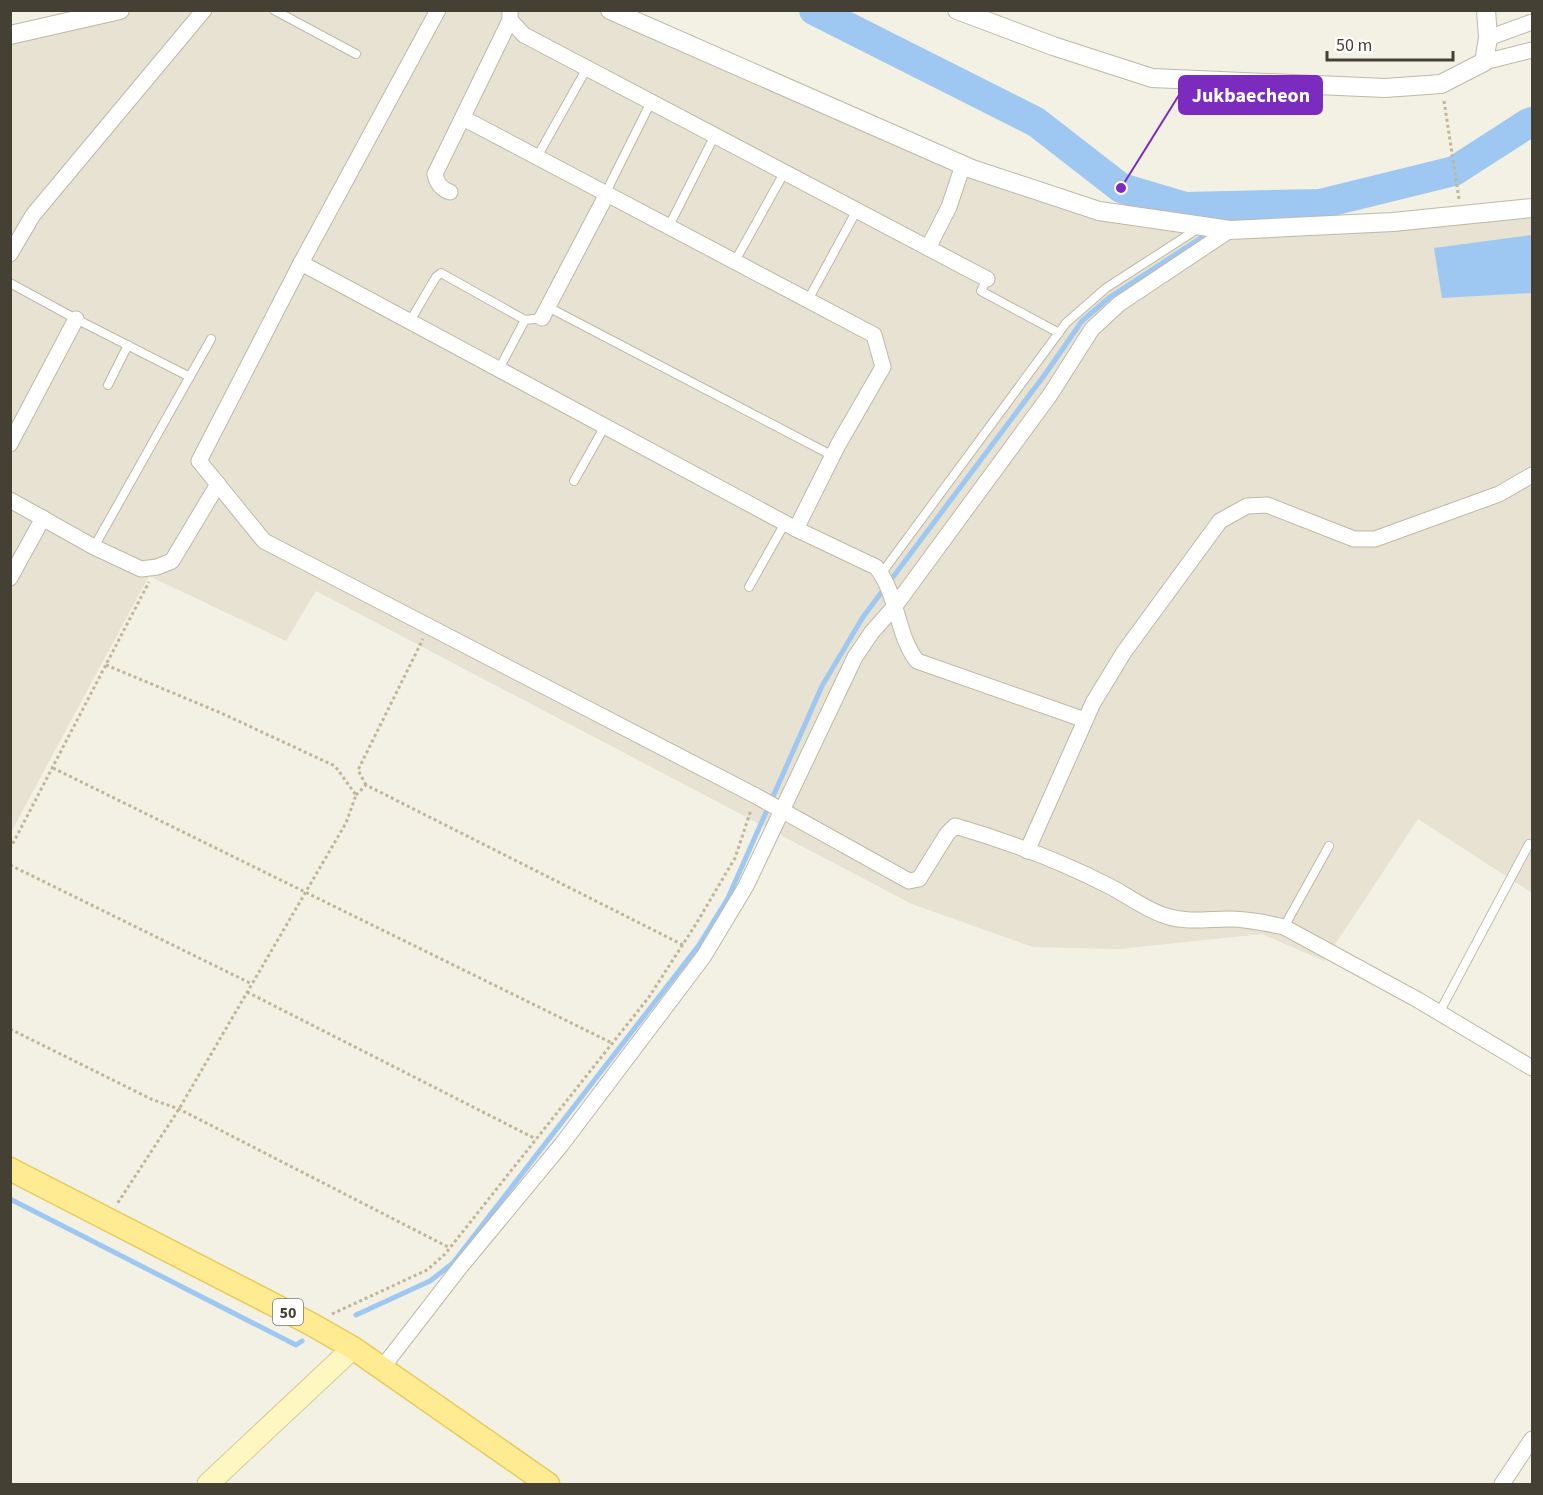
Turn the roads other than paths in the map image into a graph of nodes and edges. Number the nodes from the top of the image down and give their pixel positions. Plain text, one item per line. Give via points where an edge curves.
1 (120, 10) edge
2 (204, 10) edge
3 (274, 10) edge
4 (438, 10) edge
5 (610, 10) edge
6 (957, 10) edge
7 (1486, 10) edge
8 (510, 15) edge
9 (1533, 22) edge
10 (10, 35) edge
11 (1488, 38) junction
12 (1533, 50) edge
13 (356, 54) dead end
14 (1484, 62) junction
15 (586, 68) junction
16 (651, 102) junction
17 (463, 118) junction
18 (715, 135) junction
19 (537, 157) junction
20 (963, 165) junction
21 (784, 173) junction
22 (450, 192) dead end
23 (607, 194) junction
24 (1533, 208) edge
25 (856, 210) junction
26 (669, 226) junction
27 (1202, 226) junction
28 (1229, 229) junction
29 (928, 248) junction
30 (10, 254) edge
31 (735, 261) junction
32 (301, 263) junction
33 (987, 279) joint
34 (10, 283) edge
35 (808, 300) junction
36 (545, 312) junction
37 (76, 319) junction
38 (525, 320) junction
39 (410, 321) junction
40 (1059, 333) junction
41 (211, 339) dead end
42 (128, 345) junction
43 (499, 369) junction
44 (190, 376) junction
45 (108, 385) dead end
46 (605, 426) junction
47 (10, 444) edge
48 (832, 456) junction
49 (1533, 475) edge
50 (573, 481) dead end
51 (218, 484) junction
52 (10, 500) edge
53 (43, 518) junction
54 (790, 526) junction
55 (94, 547) junction
56 (881, 574) junction
57 (10, 578) edge
58 (749, 587) dead end
59 (894, 604) junction
60 (1085, 720) junction
61 (780, 811) junction
62 (1529, 844) dead end
63 (1329, 846) dead end
64 (1027, 851) junction
65 (1284, 927) junction
66 (1439, 1012) junction
67 (1533, 1068) edge
68 (10, 1169) edge
69 (353, 1348) junction
70 (382, 1368) junction
71 (1533, 1439) edge
72 (208, 1485) edge
73 (548, 1485) edge
74 (1502, 1485) edge

1 - 10 street
2 - 30 street via 33,215
3 - 13 lane
4 - 32 street
5 - 20 street
6 - 14 street via 1152,78 1385,88 1441,84
7 - 11 street
8 - 15 street via 524,35
8 - 17 street
9 - 11 street
11 - 14 street
12 - 14 street
15 - 16 street
15 - 19 lane
16 - 18 street
16 - 23 lane
17 - 19 street
17 - 22 street via 435,174 436,182
18 - 21 street
18 - 26 lane
19 - 23 street
20 - 27 street via 1099,211
20 - 29 street via 949,207
21 - 25 street
21 - 31 lane
23 - 26 street
23 - 36 street
24 - 28 street via 1393,222
25 - 29 street
25 - 35 lane
26 - 31 street
27 - 28 street
27 - 40 lane via 1106,288
28 - 59 street via 1119,304 1092,329 1050,395
29 - 33 street
31 - 35 street
32 - 39 street
32 - 51 street via 199,461
33 - 40 lane via 981,291
34 - 37 lane
35 - 48 street via 874,335 882,367
36 - 38 lane
36 - 48 lane
37 - 42 lane
37 - 47 street
38 - 39 lane via 441,273
38 - 43 lane
39 - 43 street
40 - 56 lane
41 - 44 lane
42 - 44 lane
42 - 45 lane
43 - 46 street
44 - 55 lane
46 - 50 lane
46 - 54 street
48 - 54 street
49 - 60 street via 1499,494 1375,539 1354,539 1267,505 1247,506 1220,521 1124,652
51 - 55 street via 172,561 141,569
51 - 61 street via 264,540
52 - 53 street
53 - 55 street
53 - 57 street
54 - 56 street via 876,567
54 - 58 lane
56 - 59 street
59 - 60 street via 908,650 917,661
59 - 61 street via 855,657
60 - 64 street
61 - 64 street via 909,881 919,879 955,826
61 - 70 street via 746,886 704,956 562,1144
62 - 66 lane
63 - 65 lane
64 - 65 street via 1109,885 1165,915 1198,922 1230,919
65 - 66 street
66 - 67 street
68 - 69 main road, 50
69 - 70 main road, 50
69 - 72 main road
70 - 73 main road, 50
71 - 74 street

